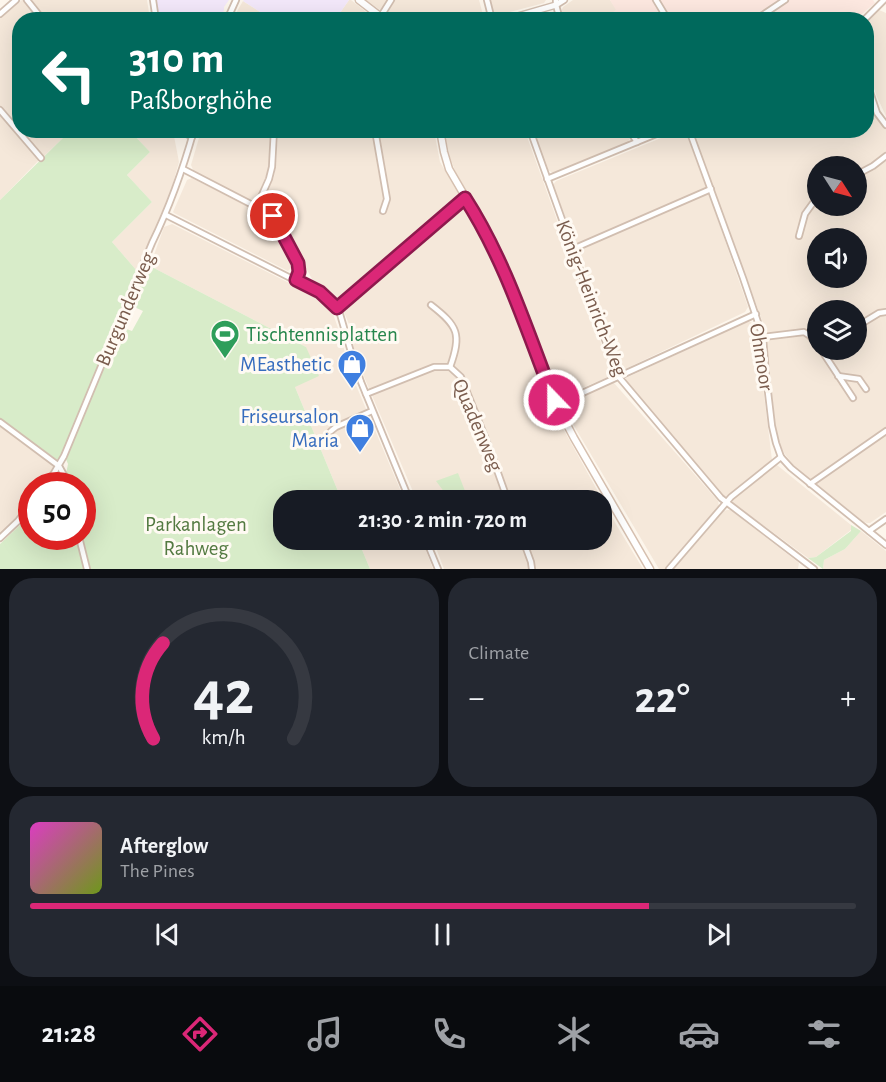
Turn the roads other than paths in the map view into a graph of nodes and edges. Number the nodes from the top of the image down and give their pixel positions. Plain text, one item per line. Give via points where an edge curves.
1 (16, 0) edge
2 (27, 0) edge
3 (359, 0) edge
4 (564, 0) edge
5 (785, 0) edge
6 (884, 0) edge
7 (556, 3) edge
8 (879, 5) junction
9 (886, 9) edge
10 (37, 12) edge
11 (375, 12) edge
12 (528, 12) edge
13 (767, 12) edge
14 (872, 12) edge
15 (0, 14) edge
16 (874, 104) edge
17 (0, 110) edge
18 (12, 124) edge
19 (886, 125) edge
20 (24, 138) edge
21 (192, 138) edge
22 (273, 138) edge
23 (376, 138) edge
24 (441, 138) edge
25 (533, 138) edge
26 (634, 138) edge
27 (647, 138) edge
28 (692, 138) edge
29 (637, 142) junction
30 (886, 156) edge
31 (41, 158) dead end
32 (183, 169) junction
33 (867, 169) edge
34 (548, 179) junction
35 (711, 189) junction
36 (465, 198) junction
37 (257, 206) junction
38 (383, 211) dead end
39 (807, 211) edge
40 (166, 215) junction
41 (798, 236) dead end
42 (573, 249) junction
43 (296, 280) junction
44 (431, 305) dead end
45 (337, 308) junction
46 (886, 312) edge
47 (756, 314) junction
48 (867, 320) edge
49 (807, 334) edge
50 (763, 337) junction
51 (828, 360) edge
52 (450, 367) junction
53 (618, 376) junction
54 (838, 376) junction
55 (850, 378) junction
56 (845, 386) junction
57 (866, 389) dead end
58 (366, 394) junction
59 (853, 398) dead end
60 (556, 405) junction
61 (372, 411) junction
62 (0, 422) edge
63 (886, 430) edge
64 (331, 431) dead end
65 (781, 457) junction
66 (59, 466) junction
67 (55, 472) edge
68 (62, 472) edge
69 (810, 484) junction
70 (405, 490) edge
71 (504, 490) edge
72 (727, 502) junction
73 (886, 519) edge
74 (18, 521) edge
75 (869, 531) junction
76 (1, 537) edge
77 (886, 545) edge
78 (83, 550) edge
79 (430, 550) edge
80 (527, 550) edge
81 (811, 568) edge
82 (87, 569) edge
83 (438, 569) edge
84 (532, 569) edge
85 (650, 569) edge
86 (669, 569) edge

1 - 15 street
2 - 10 street
3 - 11 main road
4 - 7 street
5 - 13 street
6 - 8 street
7 - 12 street
8 - 9 street
8 - 14 street
16 - 19 street
17 - 18 street
20 - 31 street
21 - 32 street, Burgunderweg
22 - 37 street via 271,173
23 - 38 street via 387,200
24 - 36 main road via 449,169
25 - 34 street, König-Heinrich-Weg
26 - 29 street
27 - 29 street
28 - 35 street, Ohmoor
29 - 34 street
30 - 33 street
32 - 37 street
32 - 40 street, Burgunderweg
34 - 42 street, König-Heinrich-Weg
35 - 42 street
35 - 47 street, Ohmoor
36 - 45 street
36 - 60 main road via 499,258
37 - 43 street via 273,216 295,257 300,268
39 - 41 street
40 - 43 street
40 - 66 street, Burgunderweg
42 - 53 street, König-Heinrich-Weg
43 - 45 street via 320,292
44 - 52 street via 455,331 456,349
45 - 58 street
46 - 48 street
47 - 50 street, Ohmoor
47 - 53 street
49 - 50 street
50 - 65 street, Ohmoor via 772,426
51 - 54 street
52 - 58 street, Quadenweg via 434,367
52 - 71 street, Quadenweg via 463,381
53 - 60 street
53 - 72 street, König-Heinrich-Weg
54 - 55 street
54 - 56 street
55 - 56 street
55 - 57 street via 859,379
56 - 59 street
58 - 61 street
60 - 85 main road
61 - 64 street
61 - 70 street
62 - 66 street
63 - 69 street
65 - 69 street, Ohmoor
65 - 72 street
66 - 67 street, Burgunderweg
66 - 68 street
69 - 75 street, Ohmoor
72 - 81 street, König-Heinrich-Weg
72 - 86 street
73 - 75 street
74 - 76 street
75 - 77 street, Ohmoor
78 - 82 street
79 - 83 street
80 - 84 street

